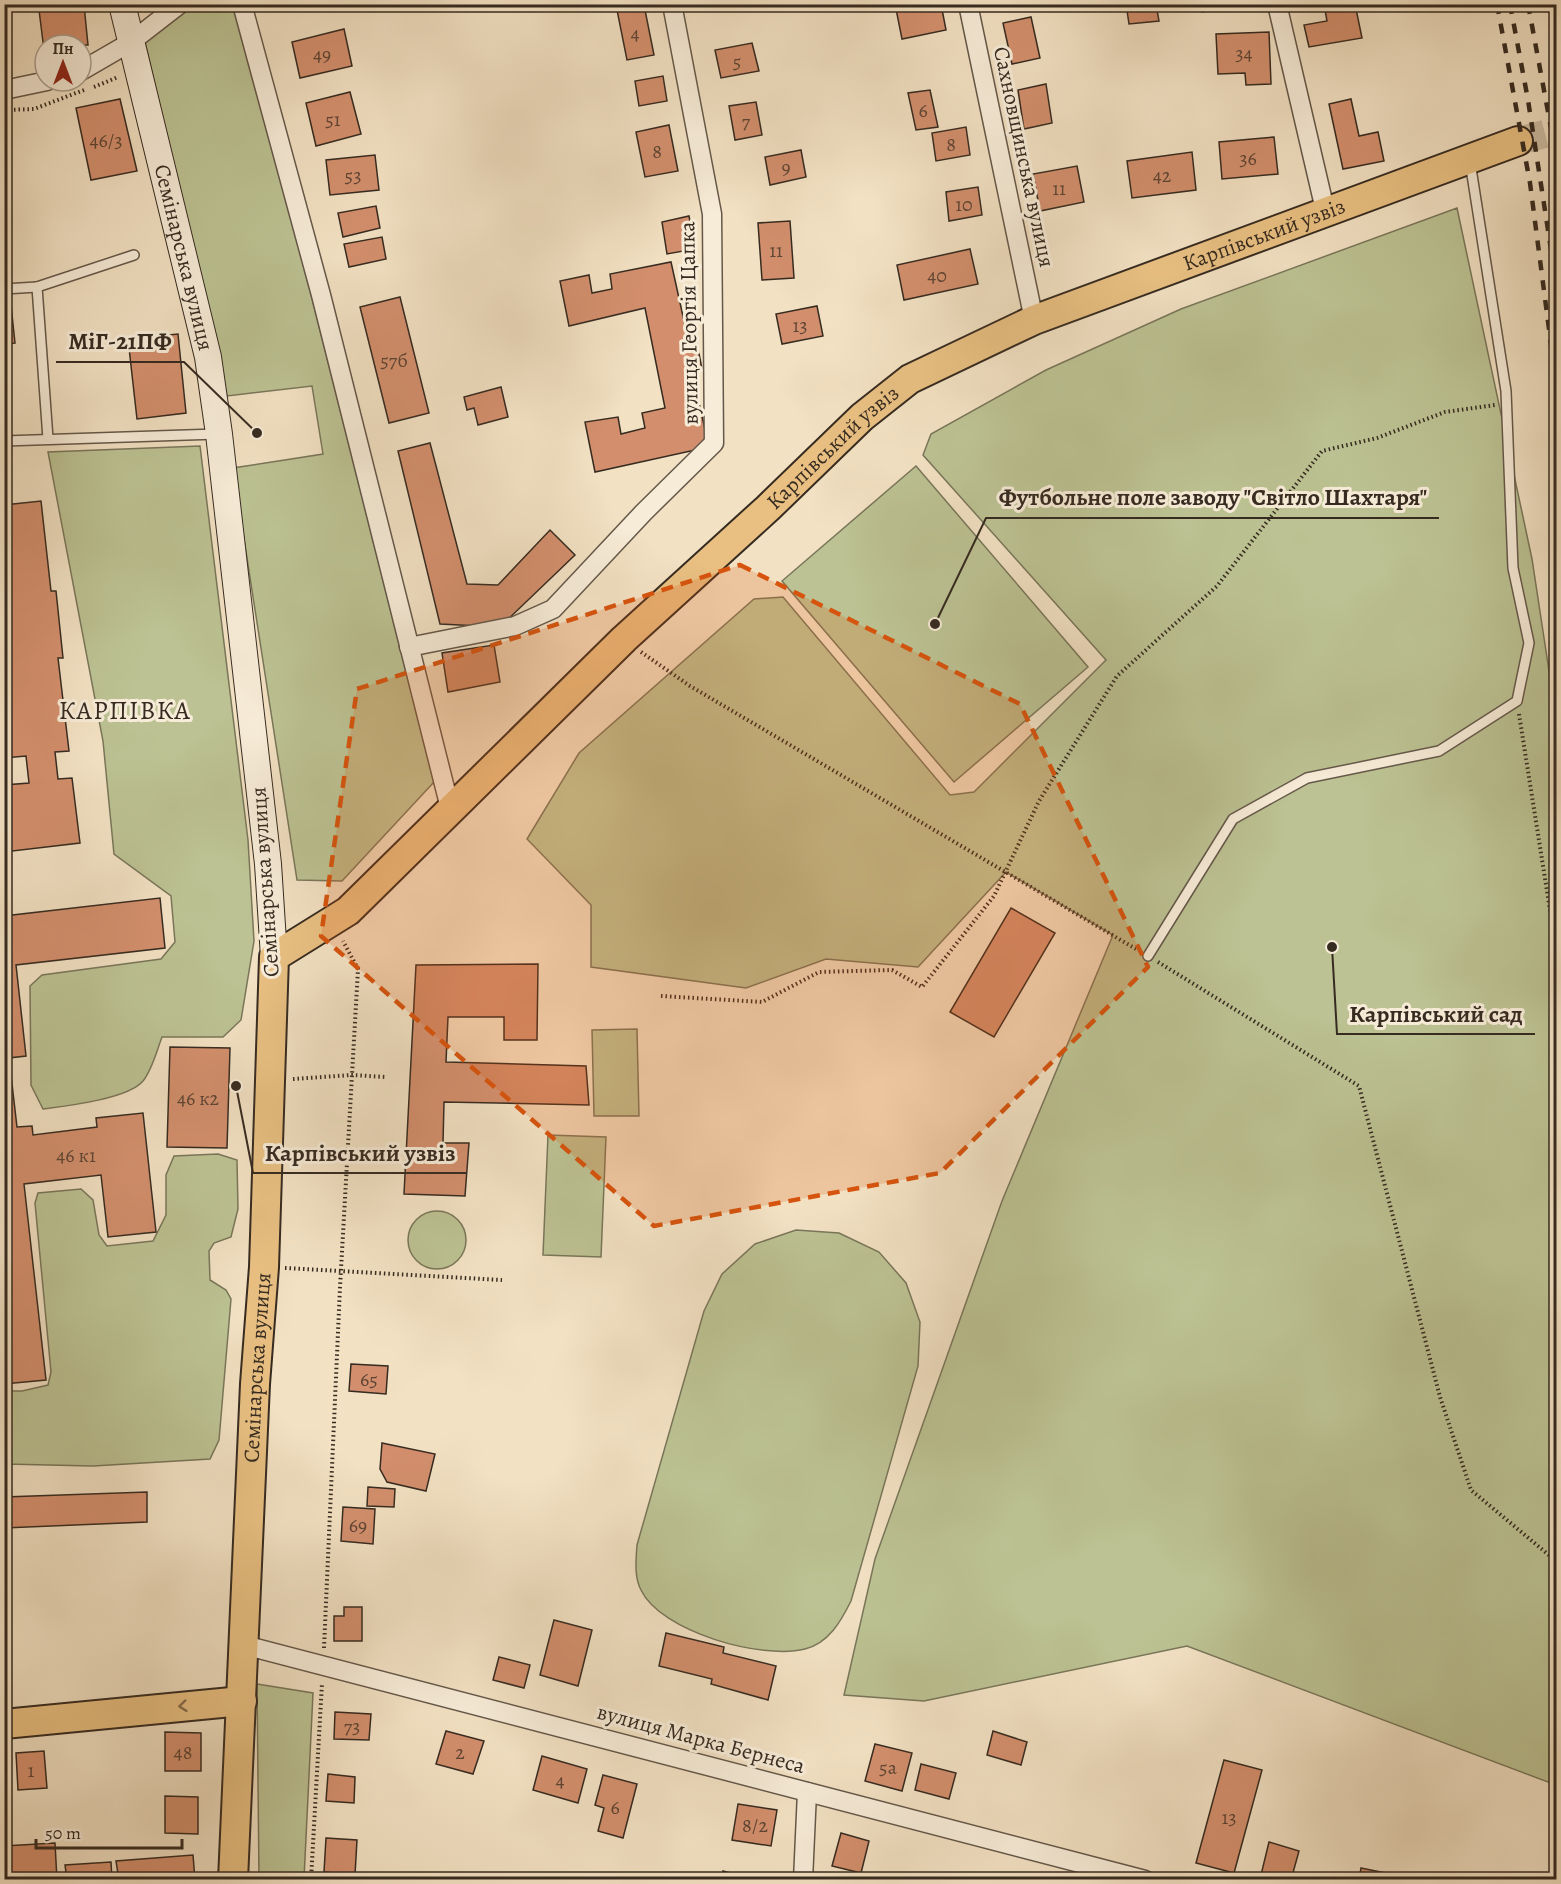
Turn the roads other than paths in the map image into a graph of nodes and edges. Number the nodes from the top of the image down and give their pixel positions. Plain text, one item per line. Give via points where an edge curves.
1 (122, 4) edge
2 (180, 4) edge
3 (242, 4) edge
4 (672, 4) edge
5 (968, 4) edge
6 (1277, 4) edge
7 (134, 53) junction
8 (93, 67) edge
9 (33, 84) edge
10 (4, 90) edge
11 (1518, 141) tunnel mouth
12 (1469, 157) junction
13 (1326, 214) junction
14 (134, 255) dead end
15 (37, 286) junction
16 (4, 289) edge
17 (1034, 320) junction
18 (219, 434) junction
19 (48, 440) junction
20 (4, 441) edge
21 (409, 647) junction
22 (450, 808) junction
23 (1148, 956) road end
24 (274, 957) junction
25 (244, 1645) junction
26 (242, 1701) junction
27 (4, 1724) edge
28 (807, 1792) junction
29 (232, 1880) edge
30 (803, 1880) edge
31 (1145, 1880) edge

1 - 7 main road, Семінарська вулиця
2 - 7 street
3 - 21 street via 321,295
4 - 21 street, вулиця Георгія Цапка via 712,213 714,443 553,609 515,626
5 - 17 street, Сахновщинська вулиця
6 - 13 street
7 - 8 street
7 - 18 main road, Семінарська вулиця via 208,357
9 - 10 street
11 - 12 main road, Карпівський узвіз
12 - 13 main road, Карпівський узвіз
12 - 23 lane via 1506,404 1513,568 1528,643 1517,701 1438,751 1308,778 1233,819
13 - 17 main road, Карпівський узвіз
14 - 15 lane
15 - 16 lane
15 - 19 lane
17 - 22 main road, Карпівський узвіз via 910,379 862,417
18 - 19 lane
18 - 24 main road, Семінарська вулиця via 268,864
19 - 20 lane
21 - 22 street
22 - 24 main road, Карпівський узвіз via 348,911
24 - 25 main road, Семінарська вулиця via 264,1267
25 - 26 main road, Семінарська вулиця
25 - 28 street, вулиця Марка Бернеса
26 -> 27 main road
26 - 29 main road, Семінарська вулиця
28 - 30 street
28 - 31 street, вулиця Марка Бернеса

